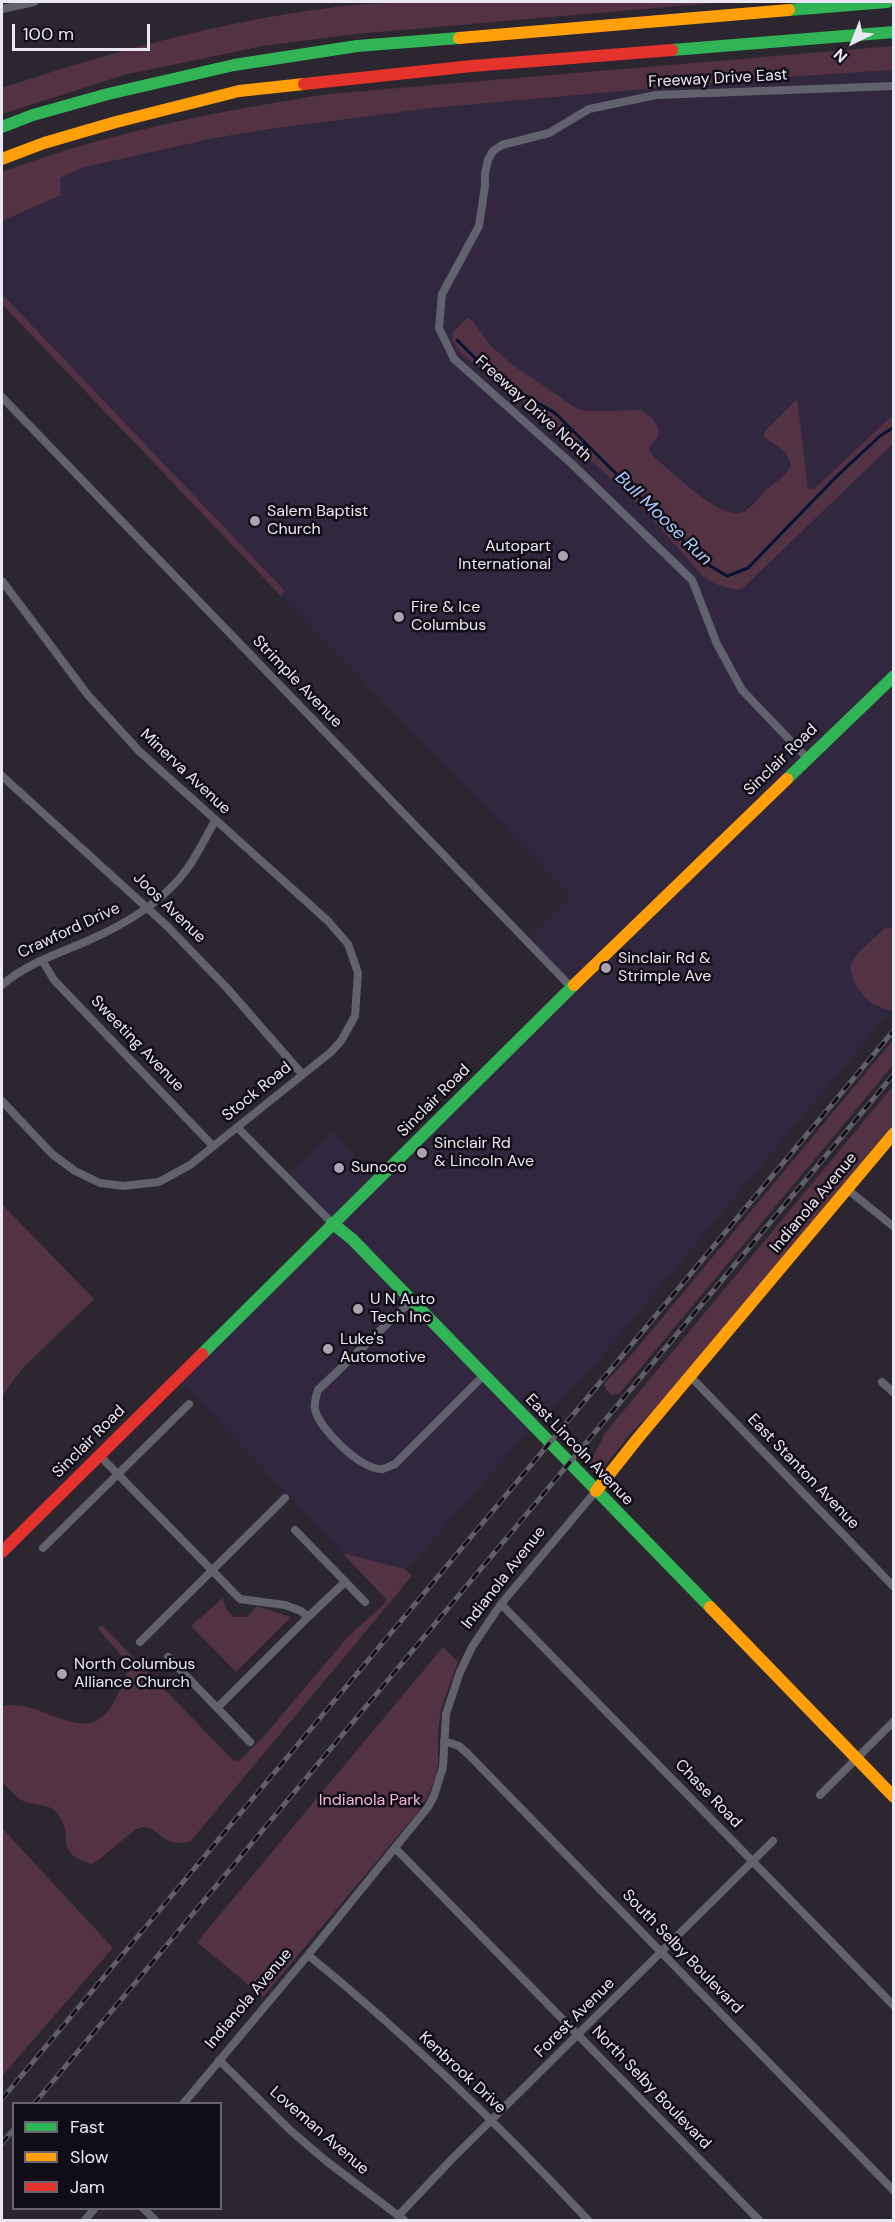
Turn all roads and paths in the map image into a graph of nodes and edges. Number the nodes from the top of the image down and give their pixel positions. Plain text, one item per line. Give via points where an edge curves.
1 (34, 2) edge
2 (887, 2) edge
3 (2, 9) edge
4 (894, 32) edge
5 (894, 86) edge
6 (2, 127) edge
7 (2, 159) edge
8 (488, 160) joint
9 (2, 397) edge
10 (2, 581) edge
11 (894, 676) edge
12 (807, 758) junction
13 (2, 776) edge
14 (215, 821) junction
15 (148, 907) junction
16 (42, 960) junction
17 (358, 973) joint
18 (2, 985) edge
19 (571, 987) junction
20 (302, 1074) junction
21 (2, 1101) edge
22 (238, 1128) junction
23 (894, 1133) edge
24 (213, 1146) junction
25 (847, 1189) junction
26 (332, 1223) junction
27 (894, 1227) edge
28 (411, 1301) junction
29 (484, 1376) junction
30 (691, 1377) junction
31 (882, 1382) dead end
32 (894, 1393) edge
33 (189, 1404) dead end
34 (99, 1455) junction
35 (117, 1474) junction
36 (596, 1491) junction
37 (285, 1498) dead end
38 (295, 1530) dead end
39 (43, 1548) dead end
40 (2, 1552) edge
41 (212, 1571) junction
42 (345, 1582) junction
43 (894, 1587) edge
44 (365, 1602) dead end
45 (501, 1604) junction
46 (308, 1617) junction
47 (140, 1642) dead end
48 (168, 1657) dead end
49 (218, 1707) junction
50 (894, 1721) edge
51 (444, 1741) junction
52 (250, 1742) dead end
53 (856, 1759) junction
54 (820, 1795) dead end
55 (894, 1797) edge
56 (773, 1841) dead end
57 (395, 1848) junction
58 (753, 1861) junction
59 (661, 1952) junction
60 (308, 1954) junction
61 (894, 2006) edge
62 (578, 2035) junction
63 (219, 2060) junction
64 (184, 2102) edge
65 (492, 2121) junction
66 (894, 2191) edge
67 (401, 2218) edge
68 (588, 2220) edge
69 (759, 2220) edge

1 - 3 street
2 - 6 main road via 357,46 234,65 108,94
4 - 7 main road via 471,66 239,91 44,142
5 - 8 street, Freeway Drive East via 656,95 589,110 549,133 502,145
8 - 12 street, Freeway Drive North via 479,226 442,294 439,328 454,359 572,464 692,580 717,644 742,690
9 - 19 street, Strimple Avenue
10 - 14 street, Minerva Avenue via 103,712
11 - 12 main road, Sinclair Road
12 - 19 main road, Sinclair Road
13 - 15 street, Joos Avenue
14 - 15 street, Crawford Drive via 188,869
14 - 17 street, Minerva Avenue via 328,921 348,944
15 - 16 street, Crawford Drive via 97,937
15 - 20 street, Joos Avenue via 226,987
16 - 18 street, Crawford Drive via 16,972
16 - 24 street, Sweeting Avenue via 54,980
17 - 20 street, Stock Road via 355,1016 331,1052
19 - 26 main road, Sinclair Road
20 - 22 street, Stock Road
21 - 24 street, Stock Road via 52,1154 100,1183 123,1186 159,1182 190,1165
22 - 24 street, Stock Road
22 - 26 street, East Lincoln Avenue
23 - 25 main road, Indianola Avenue
25 - 27 street
25 - 30 main road, Indianola Avenue
26 - 28 main road, East Lincoln Avenue
26 - 34 main road, Sinclair Road
28 - 29 main road, East Lincoln Avenue
28 - 29 street via 318,1390 315,1409 319,1419 342,1446 371,1468 395,1464
29 - 36 main road, East Lincoln Avenue
30 - 36 main road, Indianola Avenue
30 - 43 street, East Stanton Avenue
31 - 32 street
33 - 35 street
34 - 35 street
34 - 40 main road, Sinclair Road
35 - 39 street
35 - 41 street
36 - 45 street, Indianola Avenue
36 - 53 main road, East Lincoln Avenue
37 - 41 street
38 - 42 street
41 - 46 street via 240,1599 285,1605
41 - 47 street
42 - 44 street
42 - 46 street
45 - 51 street, Indianola Avenue via 479,1634 460,1672 446,1714
45 - 58 street, Chase Road
46 - 49 street
48 - 49 street
49 - 52 street
50 - 53 street
51 - 57 street, Indianola Avenue via 443,1767 434,1796
51 - 59 street, South Selby Boulevard via 468,1754
53 - 54 street
53 - 55 main road, East Lincoln Avenue
56 - 58 street, Forest Avenue
57 - 60 street, Indianola Avenue
57 - 62 street, North Selby Boulevard
58 - 59 street, Forest Avenue
58 - 61 street, Chase Road
59 - 62 street, Forest Avenue
59 - 66 street, South Selby Boulevard
60 - 63 street, Indianola Avenue
60 - 65 street, Kenbrook Drive
62 - 65 street, Forest Avenue
62 - 69 street, North Selby Boulevard
63 - 64 street, Indianola Avenue
63 - 67 street, Loveman Avenue via 308,2145
65 - 67 street, Forest Avenue via 451,2160
65 - 68 street, Kenbrook Drive

